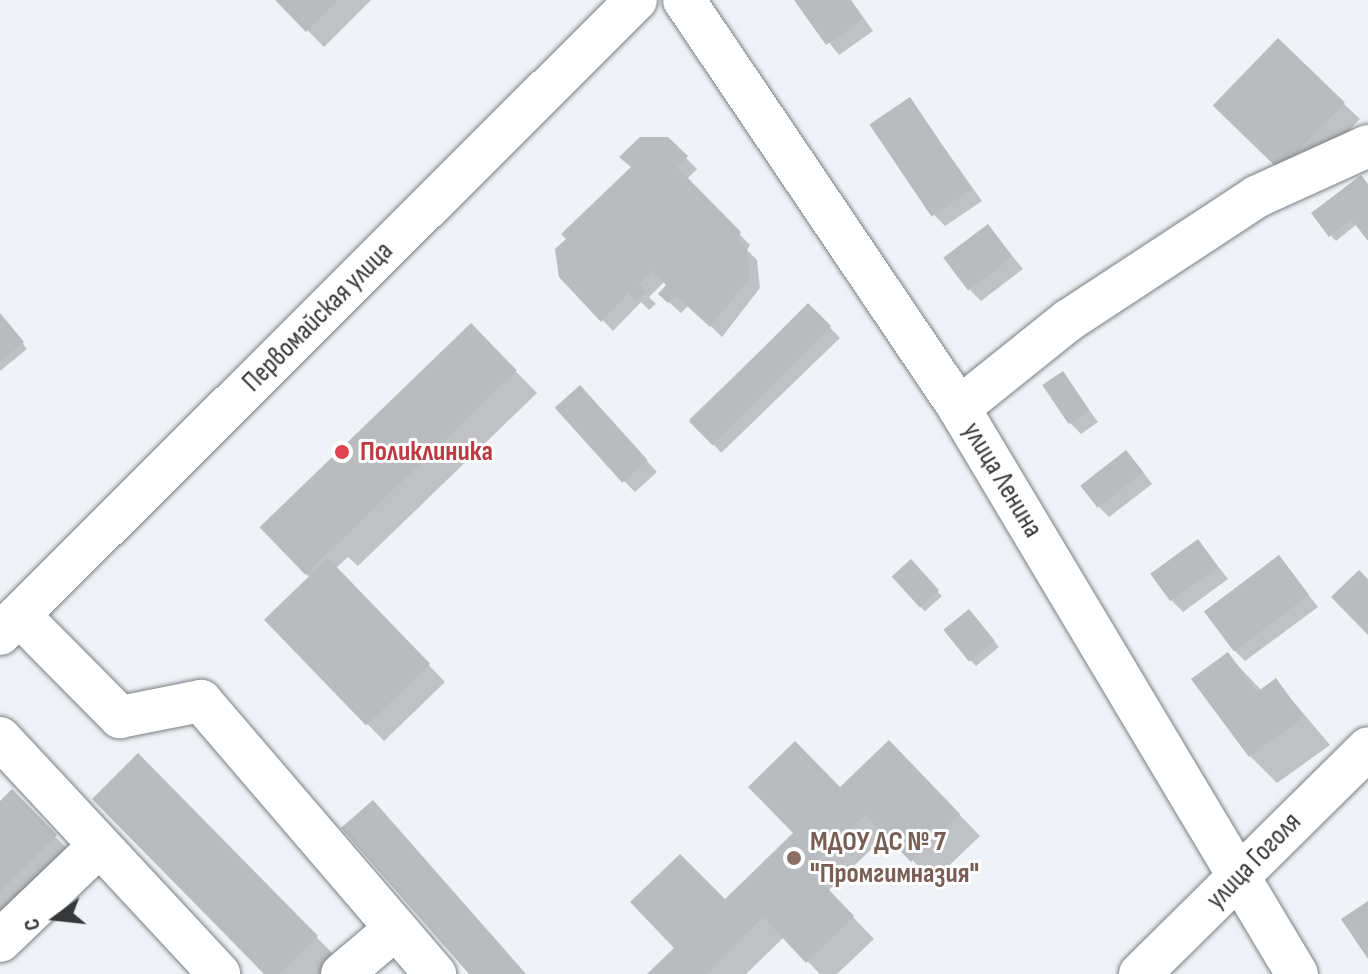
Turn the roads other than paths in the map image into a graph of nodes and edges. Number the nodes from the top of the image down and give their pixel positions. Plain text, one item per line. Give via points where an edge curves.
1 (636, 0) edge
2 (684, 0) edge
3 (1368, 146) edge
4 (959, 408) junction
5 (9, 625) edge
6 (0, 738) edge
7 (1368, 748) edge
8 (99, 846) junction
9 (1239, 874) junction
10 (394, 930) junction
11 (0, 941) edge
12 (219, 974) edge
13 (342, 974) edge
14 (435, 974) edge
15 (1140, 974) edge
16 (1297, 974) edge

1 - 5 street, Первомайская улица
2 - 4 street, улица Ленина
3 - 4 street via 1256,197 1069,320
4 - 9 street, улица Ленина
5 - 10 street via 120,717 201,701
6 - 8 street
7 - 9 street, улица Гоголя
8 - 11 street
8 - 12 street
9 - 15 street, улица Гоголя
9 - 16 street, улица Ленина
10 - 13 street
10 - 14 street

